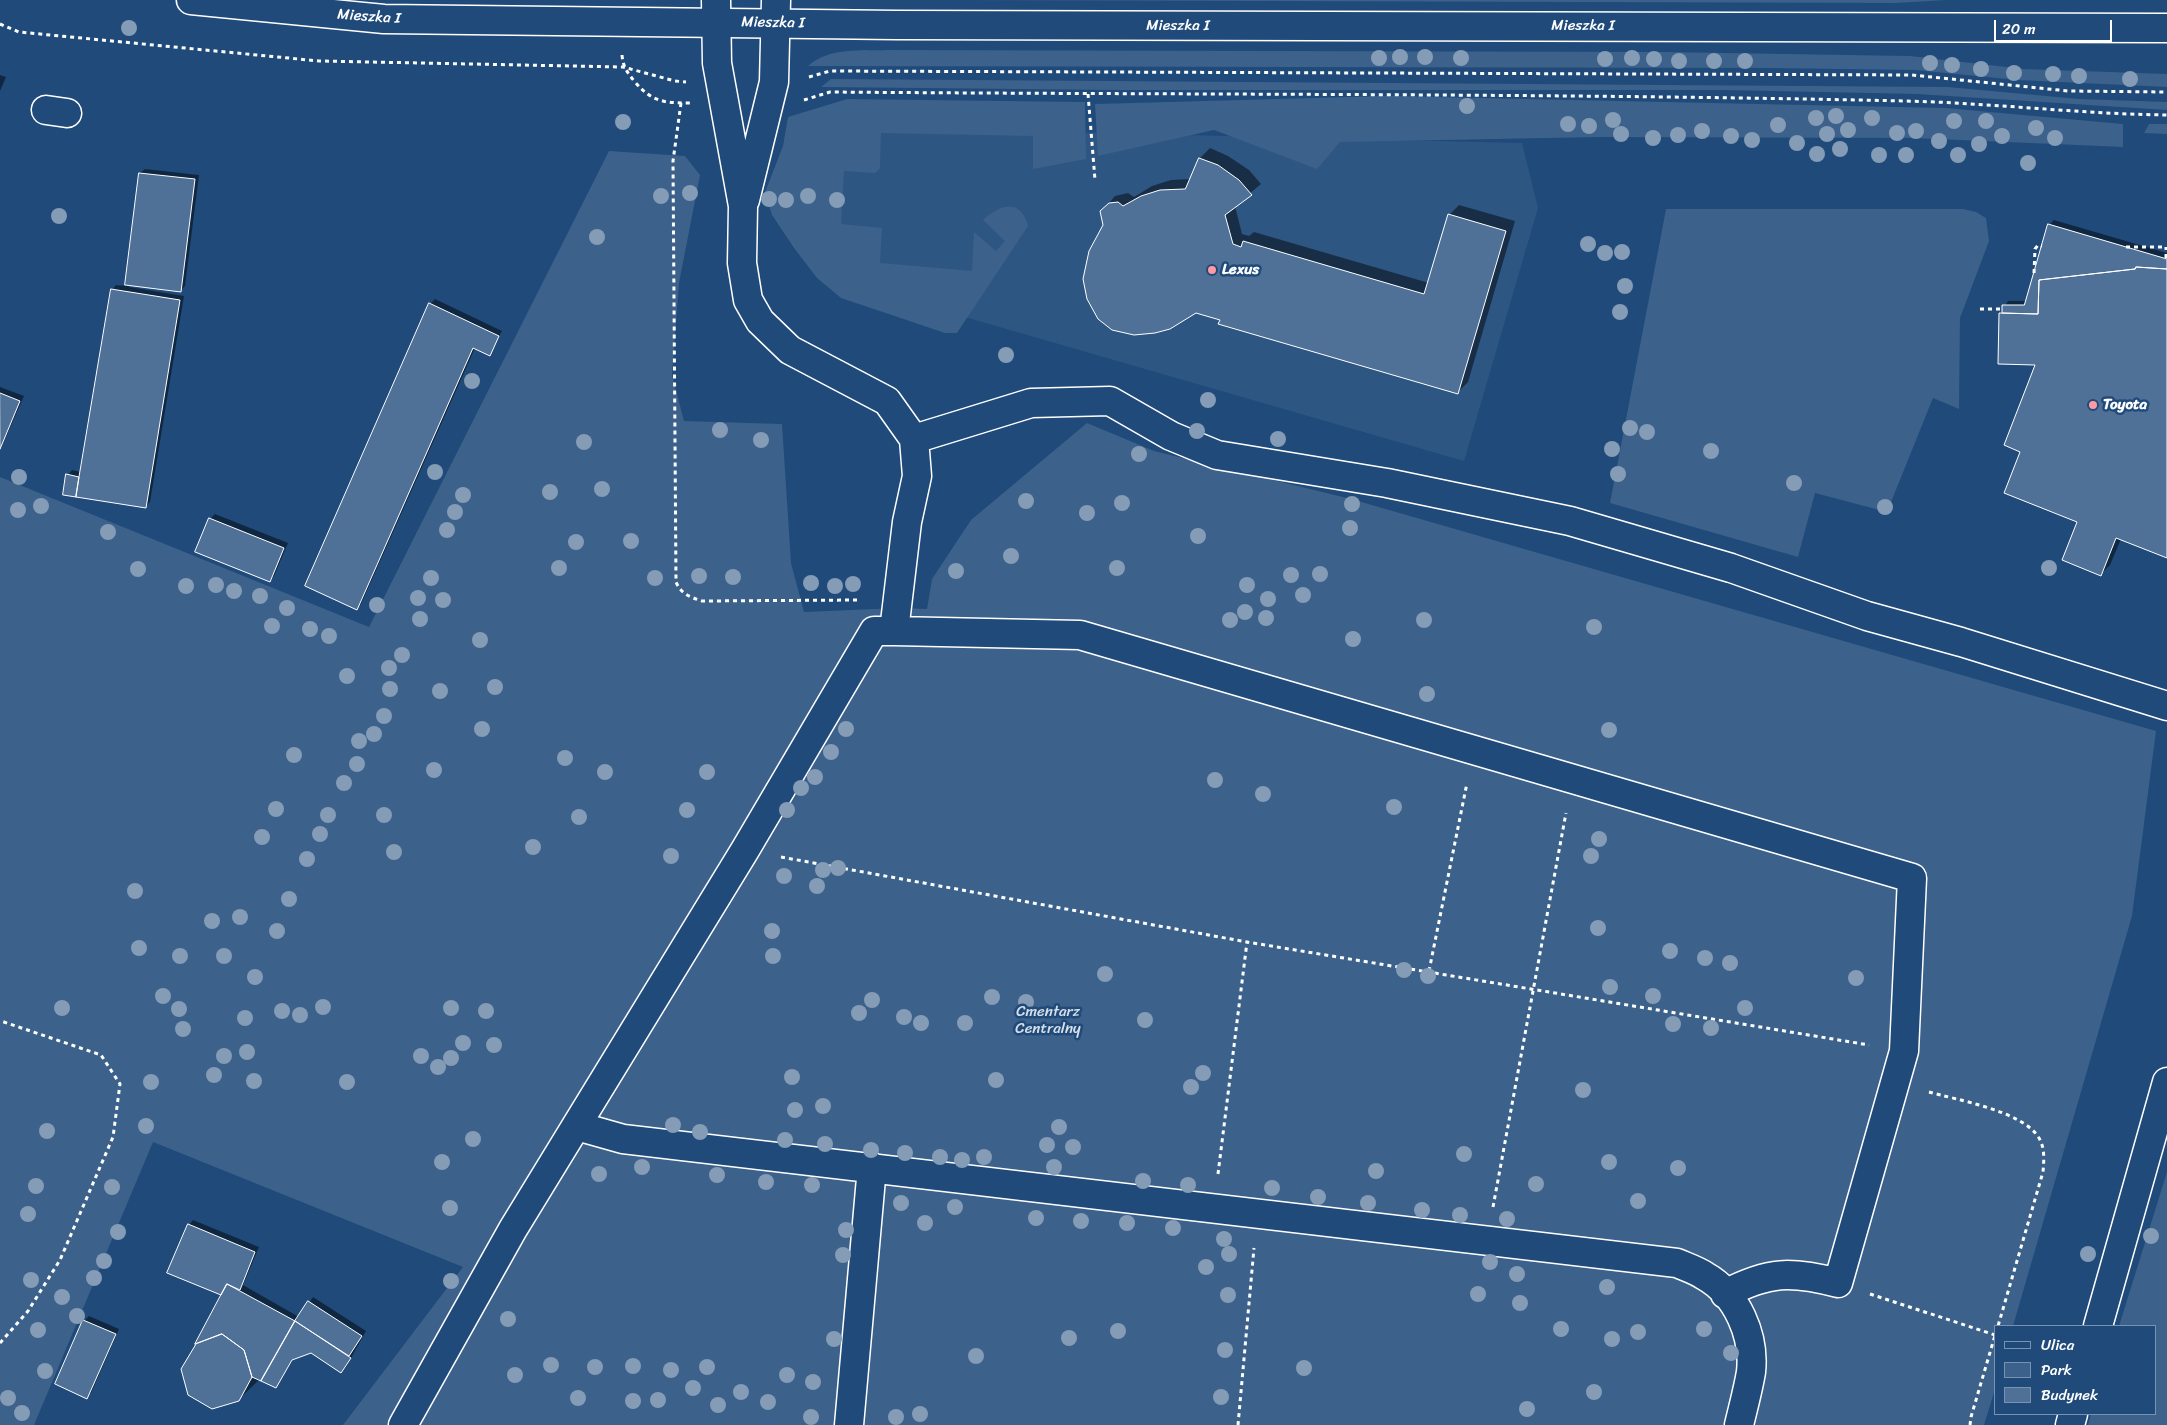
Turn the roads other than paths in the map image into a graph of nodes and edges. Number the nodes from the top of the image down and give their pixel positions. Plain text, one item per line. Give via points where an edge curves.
1 (191, 0) edge
2 (716, 11) edge
3 (776, 11) edge
4 (2167, 28) edge
5 (743, 206) junction
6 (914, 439) junction
7 (897, 613) junction
8 (2167, 706) edge
9 (2167, 1082) edge
10 (577, 1126) junction
11 (872, 1167) junction
12 (1726, 1294) junction
13 (2098, 1325) edge
14 (403, 1425) edge
15 (849, 1425) edge
16 (1739, 1425) edge

1 - 2 street, Mieszka I via 384,19
2 - 3 street, Mieszka I
2 - 5 street via 717,63
3 - 4 street, Mieszka I via 897,25
3 - 5 street via 774,82
5 - 6 street via 742,263 748,300 760,321 790,350 887,401
6 - 7 street via 917,476 907,522
6 - 8 street via 1031,402 1110,401 1170,436 1217,455 1387,483 1570,521 1731,568 1867,616
7 - 10 street via 874,631
7 - 12 street via 1080,635 1912,878 1904,1051 1838,1283 1789,1274 1766,1276
9 - 13 street
10 - 11 street via 623,1139
10 - 14 street via 482,1281
11 - 12 street via 1677,1263 1707,1276
11 - 15 street
12 - 16 street via 1740,1312 1748,1332 1751,1353 1751,1372

